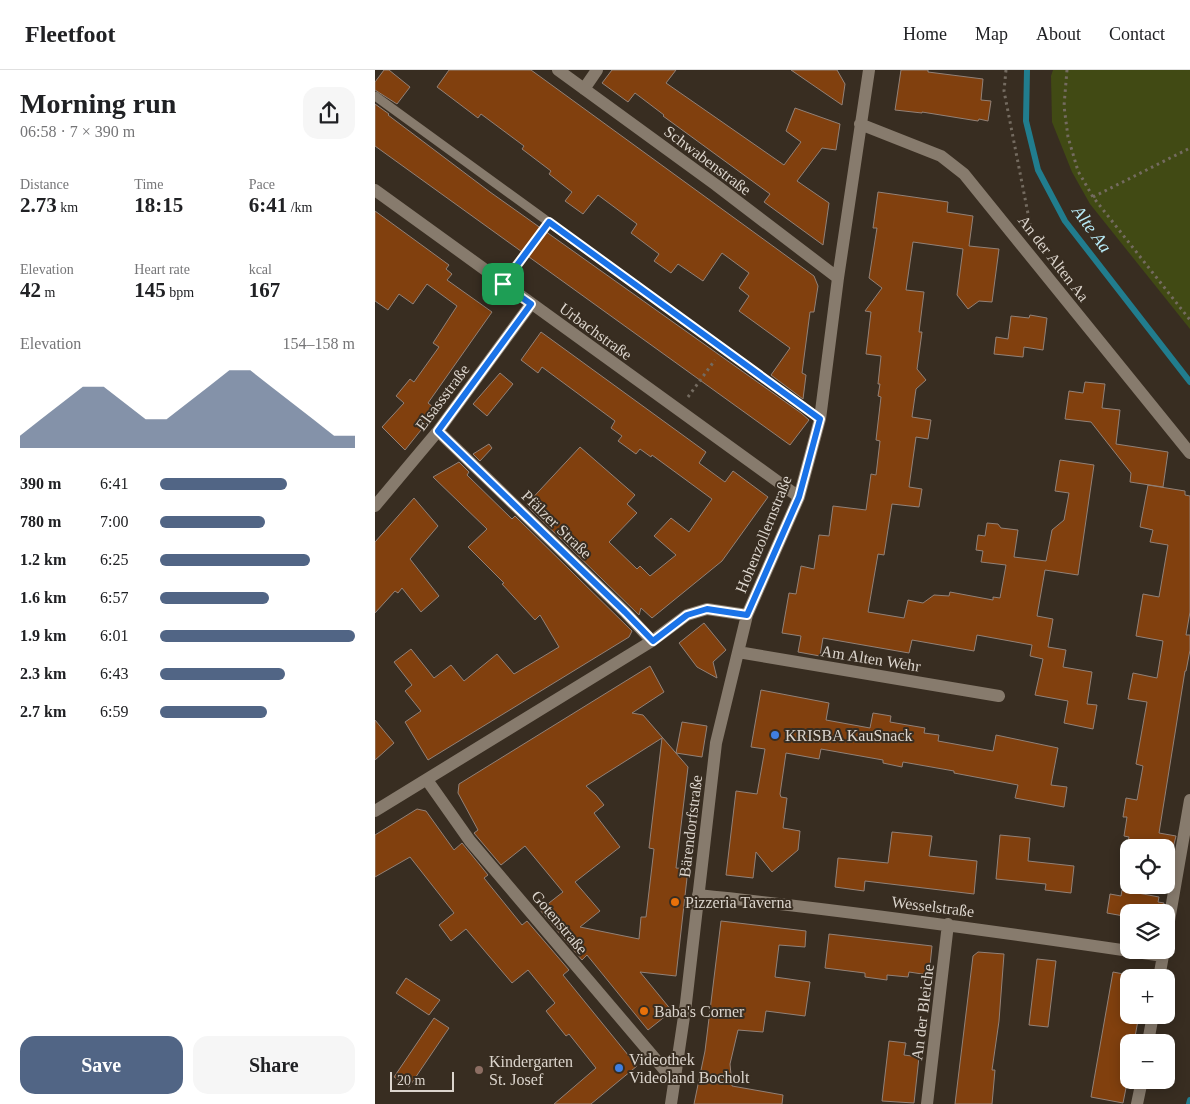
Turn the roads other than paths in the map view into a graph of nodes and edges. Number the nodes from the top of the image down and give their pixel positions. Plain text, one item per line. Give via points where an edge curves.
1 (558, 70) edge
2 (597, 70) edge
3 (869, 70) edge
4 (584, 89) junction
5 (375, 96) edge
6 (860, 124) junction
7 (375, 190) edge
8 (838, 278) junction
9 (531, 304) junction
10 (820, 419) junction
11 (438, 431) junction
12 (1190, 453) edge
13 (799, 497) junction
14 (375, 506) edge
15 (747, 615) junction
16 (653, 641) junction
17 (738, 652) junction
18 (999, 696) dead end
19 (427, 780) junction
20 (1190, 800) edge
21 (375, 811) edge
22 (698, 895) junction
23 (1172, 904) edge
24 (948, 924) junction
25 (1120, 947) edge
26 (673, 1081) junction
27 (1140, 1089) edge
28 (671, 1104) edge
29 (927, 1104) edge
30 (1137, 1104) edge

1 - 4 street, Schwabenstraße
2 - 4 street
3 - 6 street, Hohenzollernstraße
4 - 8 street, Schwabenstraße
5 - 10 lane
6 - 8 street, Hohenzollernstraße
6 - 12 street, An der Alten Aa via 941,156 964,174
7 - 9 street, Urbachstraße
8 - 10 street, Hohenzollernstraße
9 - 11 street, Elsassstraße
9 - 13 street, Urbachstraße
10 - 13 street, Hohenzollernstraße
11 - 14 street, Elsassstraße
11 - 16 street, Pfälzer Straße
13 - 15 street, Hohenzollernstraße
15 - 16 street, Hohenzollernstraße via 707,609 687,615
15 - 17 street, Bärendorfstraße
16 - 19 street, Hohenzollernstraße
17 - 18 street, Am Alten Wehr
17 - 22 street, Bärendorfstraße via 716,744
19 - 21 street, Hohenzollernstraße
19 - 26 street, Gotenstraße via 469,841
20 - 23 street
22 - 24 street, Wesselstraße
22 - 26 street, Bärendorfstraße
24 - 25 street, Wesselstraße
24 - 29 street, An der Bleiche
26 - 28 street, Bärendorfstraße
27 - 30 street

